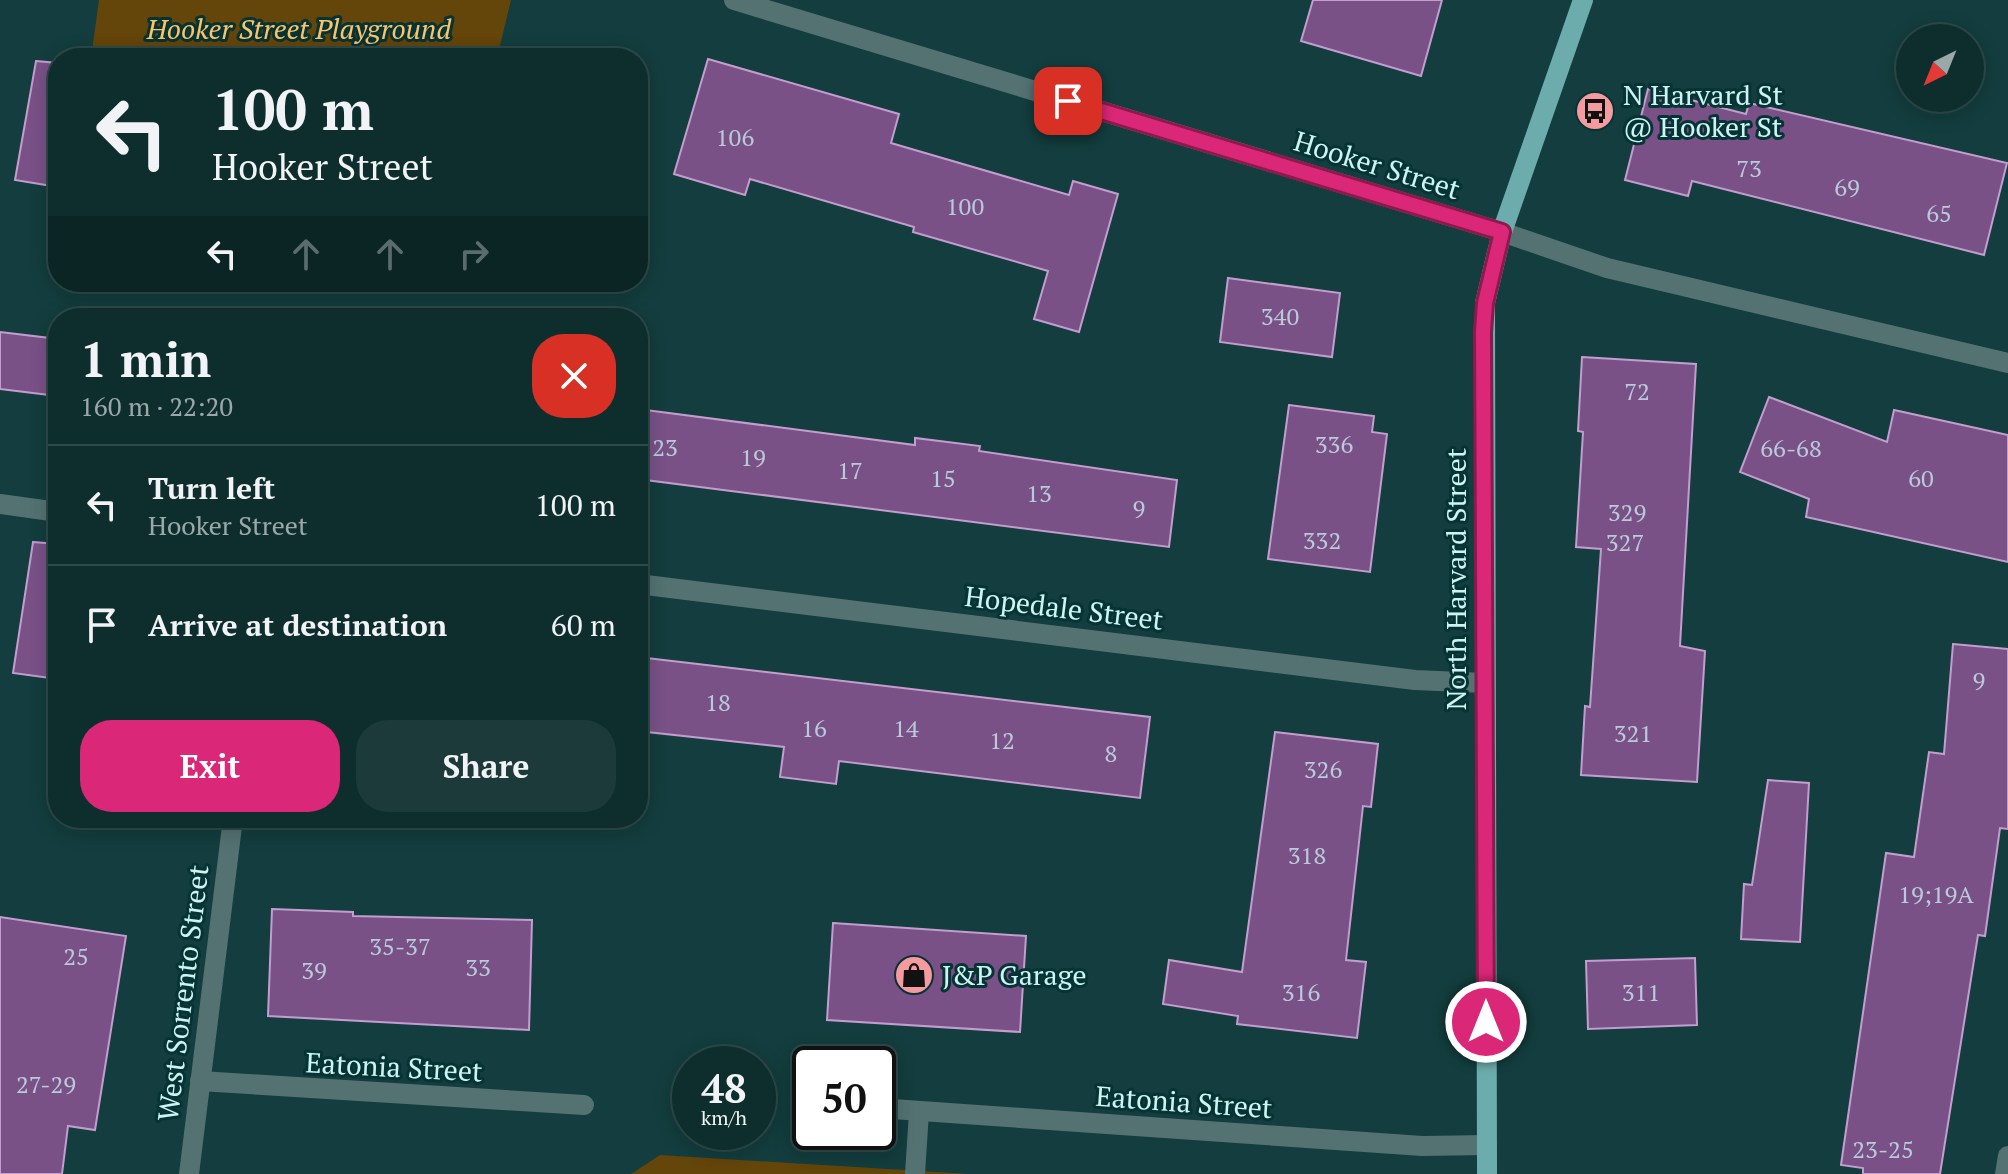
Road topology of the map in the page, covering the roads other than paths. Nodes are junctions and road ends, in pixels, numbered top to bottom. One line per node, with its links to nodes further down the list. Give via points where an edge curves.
1 (734, 0): 3 (street, Hooker Street)
2 (1583, 0): 3 (main road, North Harvard Street)
3 (1502, 232): 4 (street, Hooker Street, via 1607,268); 8 (main road, North Harvard Street, via 1483,332)
4 (2008, 363)
5 (0, 504): 6 (street)
6 (48, 511)
7 (648, 585): 8 (street, Hopedale Street, via 1415,680)
8 (1484, 683): 14 (main road, North Harvard Street)
9 (232, 828): 10 (street, West Sorrento Street)
10 (200, 1081): 11 (street, Eatonia Street); 16 (street, West Sorrento Street)
11 (584, 1105)
12 (896, 1110): 13 (street, Eatonia Street)
13 (919, 1112): 14 (street, Eatonia Street, via 1422,1146); 17 (street)
14 (1487, 1145): 18 (main road, North Harvard Street)
15 (2008, 1156): 19 (street)
16 (189, 1174)
17 (915, 1174)
18 (1487, 1174)
19 (2005, 1174)

